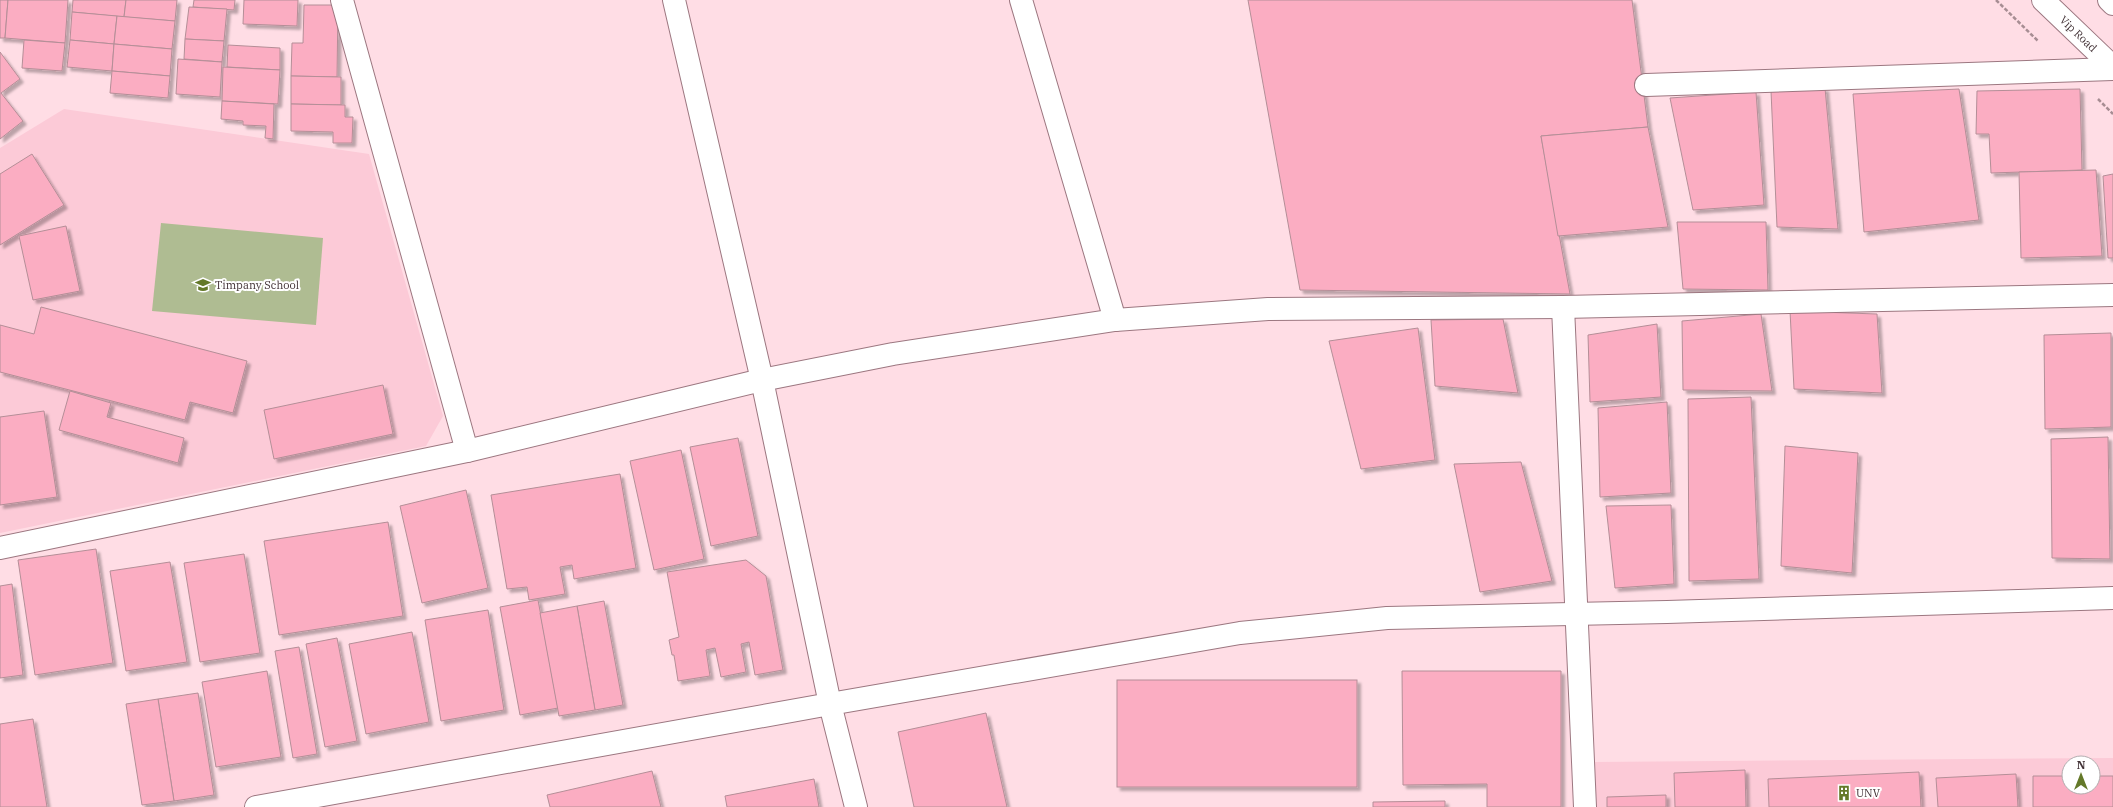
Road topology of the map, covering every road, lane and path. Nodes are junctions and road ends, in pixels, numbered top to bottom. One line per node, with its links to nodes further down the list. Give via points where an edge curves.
1 (342, 0): 13 (street)
2 (674, 0): 12 (street)
3 (1021, 0): 11 (street)
4 (2043, 0): 7 (street, Vip Road)
5 (2109, 0): 6 (street)
6 (2113, 4)
7 (2113, 68): 8 (street)
8 (1646, 85)
9 (2113, 295): 10 (street)
10 (1563, 307): 11 (street, via 1268,309); 16 (street)
11 (1115, 320): 12 (street, via 893,354)
12 (762, 380): 13 (street); 17 (street)
13 (467, 451): 14 (street)
14 (0, 548)
15 (2113, 598): 16 (street)
16 (1576, 614): 17 (street, via 1387,618 1240,633); 20 (street)
17 (830, 704): 18 (street); 19 (street)
18 (256, 807)
19 (856, 807)
20 (1585, 807)

